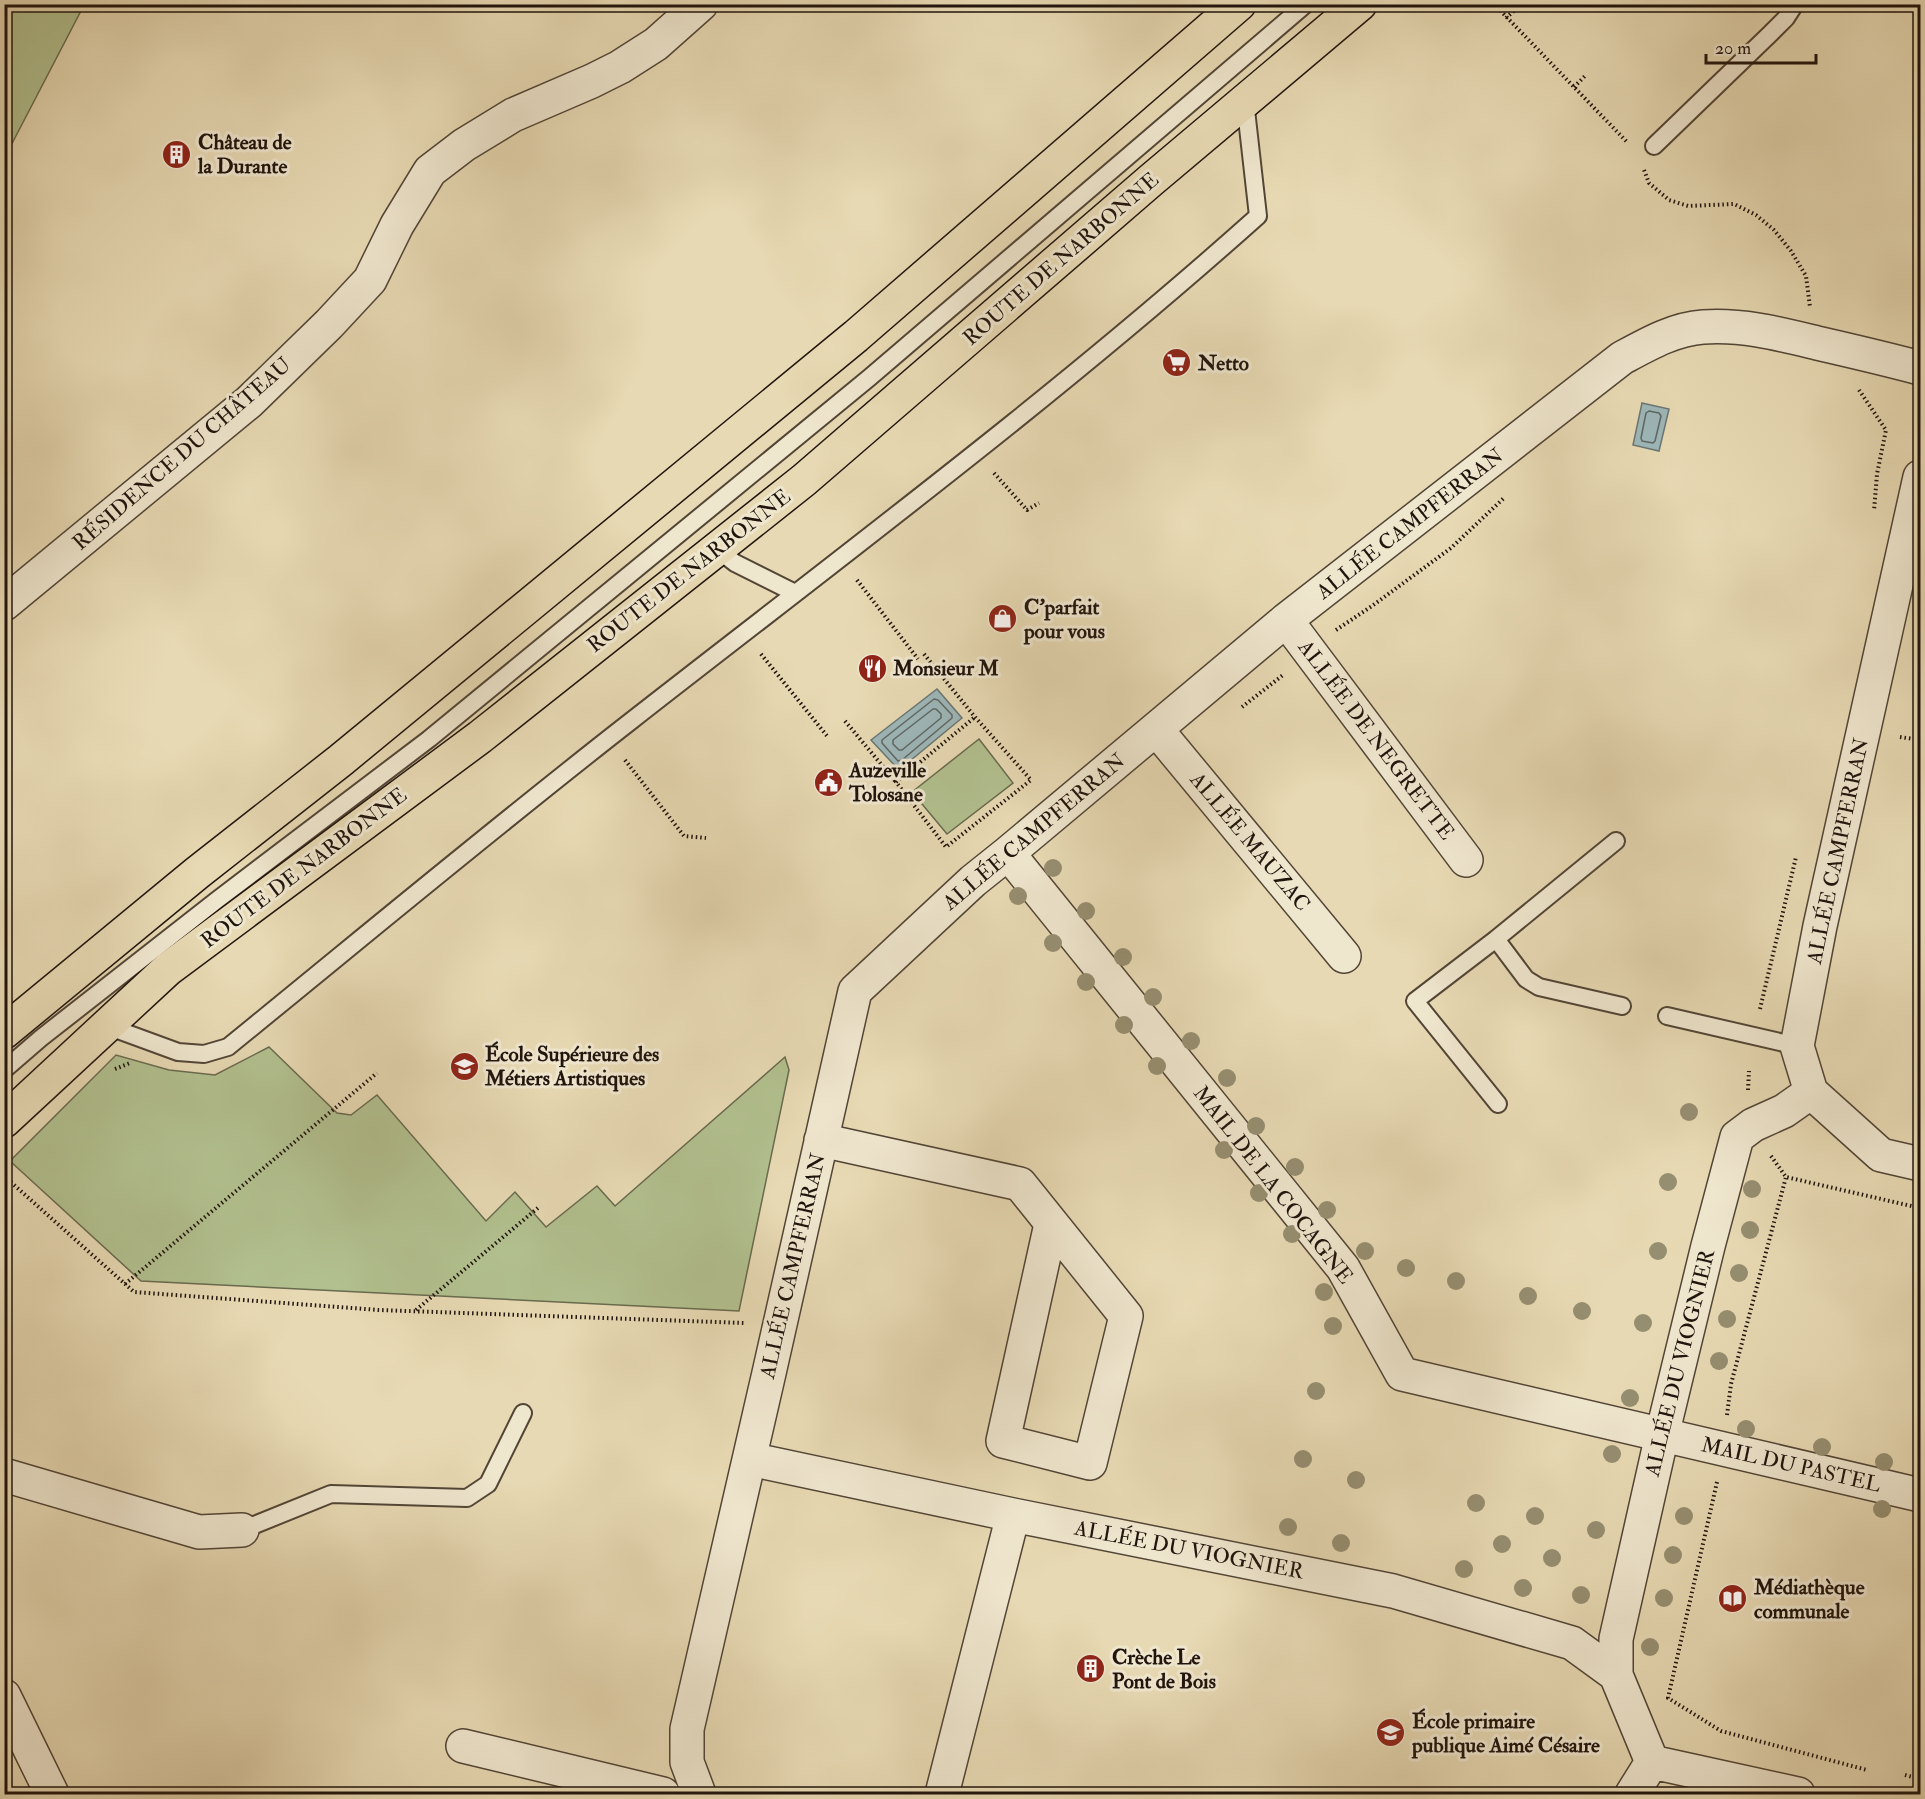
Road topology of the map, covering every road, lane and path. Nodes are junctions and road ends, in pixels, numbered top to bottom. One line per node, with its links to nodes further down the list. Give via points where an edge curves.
1 (701, 4): 22 (street, RÉSIDENCE DU CHÂTEAU, via 656,44 620,67 513,116 430,171 370,279 329,324 249,402)
2 (1239, 4): 47 (main road, via 847,344)
3 (1306, 4): 49 (lane, via 869,378 429,739 217,900)
4 (1360, 4): 10 (main road, ROUTE DE NARBONNE)
5 (1796, 4): 11 (lane)
6 (1518, 7): 7 (path)
7 (1506, 18)
8 (1586, 75): 9 (path)
9 (1574, 87)
10 (1245, 101): 14 (lane, via 1258,216 1189,278); 19 (main road, ROUTE DE NARBONNE, via 804,480)
11 (1654, 146)
12 (1920, 368): 23 (street, ALLÉE CAMPFERRAN, via 1747,328 1703,327 1652,342 1622,358)
13 (1849, 386): 18 (path, via 1860,390 1886,430)
14 (976, 452): 17 (path, via 1027,510); 20 (lane)
15 (1920, 477): 48 (street, ALLÉE CAMPFERRAN)
16 (1510, 493): 24 (path, via 1450,548)
17 (1039, 503)
18 (1874, 515)
19 (717, 549): 21 (lane, via 735,563); 46 (main road, ROUTE DE NARBONNE, via 480,736 168,969)
20 (840, 558): 21 (lane); 27 (path)
21 (795, 593): 25 (lane)
22 (4, 604)
23 (1286, 620): 30 (street, ALLÉE CAMPFERRAN); 40 (street, ALLÉE DE NEGRETTE)
24 (1333, 632)
25 (744, 633): 31 (path); 33 (lane)
26 (924, 654): 28 (path)
27 (918, 659)
28 (975, 717): 35 (path); 35 (path, via 1031,780 946,847)
29 (845, 721): 35 (path)
30 (1156, 729): 39 (street, ALLÉE CAMPFERRAN); 42 (street, ALLÉE MAUZAC)
31 (827, 736)
32 (1900, 737): 34 (path)
33 (608, 738): 36 (path, via 684,836); 46 (lane, via 228,1047 204,1054 178,1052)
34 (1920, 740)
35 (896, 782)
36 (706, 838)
37 (1616, 841): 41 (lane)
38 (1798, 849): 44 (path)
39 (1008, 853): 54 (street, ALLÉE CAMPFERRAN, via 973,880 855,991); 65 (street, MAIL DE LA COCAGNE, via 1343,1268 1402,1374)
40 (1466, 860)
41 (1496, 939): 43 (lane, via 1526,979 1539,987); 52 (lane, via 1415,1001)
42 (1344, 956)
43 (1622, 1006)
44 (1760, 1008)
45 (1667, 1016): 48 (lane)
46 (107, 1026): 53 (main road, ROUTE DE NARBONNE)
47 (4, 1032)
48 (1797, 1046): 51 (street, ALLÉE CAMPFERRAN)
49 (4, 1070)
50 (377, 1073): 61 (path)
51 (1811, 1092): 56 (street, via 1881,1155); 65 (street, ALLÉE DU VIOGNIER, via 1737,1137)
52 (1498, 1104)
53 (4, 1121)
54 (821, 1140): 60 (street, via 1020,1184); 63 (street, ALLÉE CAMPFERRAN)
55 (1769, 1152): 59 (path, via 1786,1177)
56 (1920, 1164)
57 (4, 1176): 61 (path)
58 (539, 1207): 62 (path)
59 (1920, 1208)
60 (1052, 1224): 60 (street, via 1126,1316 1090,1463 1003,1441)
61 (125, 1284): 62 (path, via 134,1292)
62 (415, 1311): 63 (path)
63 (780, 1324): 66 (street, ALLÉE CAMPFERRAN)
64 (523, 1413): 70 (lane, via 488,1484 468,1498 331,1494)
65 (1662, 1435): 68 (street, MAIL DU PASTEL); 71 (street, ALLÉE DU VIOGNIER, via 1616,1639)
66 (750, 1459): 69 (street, ALLÉE DU VIOGNIER); 79 (street, ALLÉE CAMPFERRAN, via 687,1729 687,1762)
67 (4, 1475): 70 (street, via 199,1532)
68 (1920, 1495)
69 (1013, 1515): 71 (street, ALLÉE DU VIOGNIER, via 1393,1591 1572,1643); 81 (street)
70 (242, 1530)
71 (1616, 1675): 75 (street, ALLÉE DU VIOGNIER)
72 (4, 1696): 80 (street)
73 (1668, 1698): 76 (path, via 1721,1731)
74 (463, 1746): 79 (street)
75 (1652, 1762): 82 (street); 83 (street)
76 (1867, 1770)
77 (1905, 1775): 78 (path)
78 (1920, 1779)
79 (681, 1793)
80 (52, 1794)
81 (942, 1794)
82 (1632, 1794)
83 (1798, 1794)

